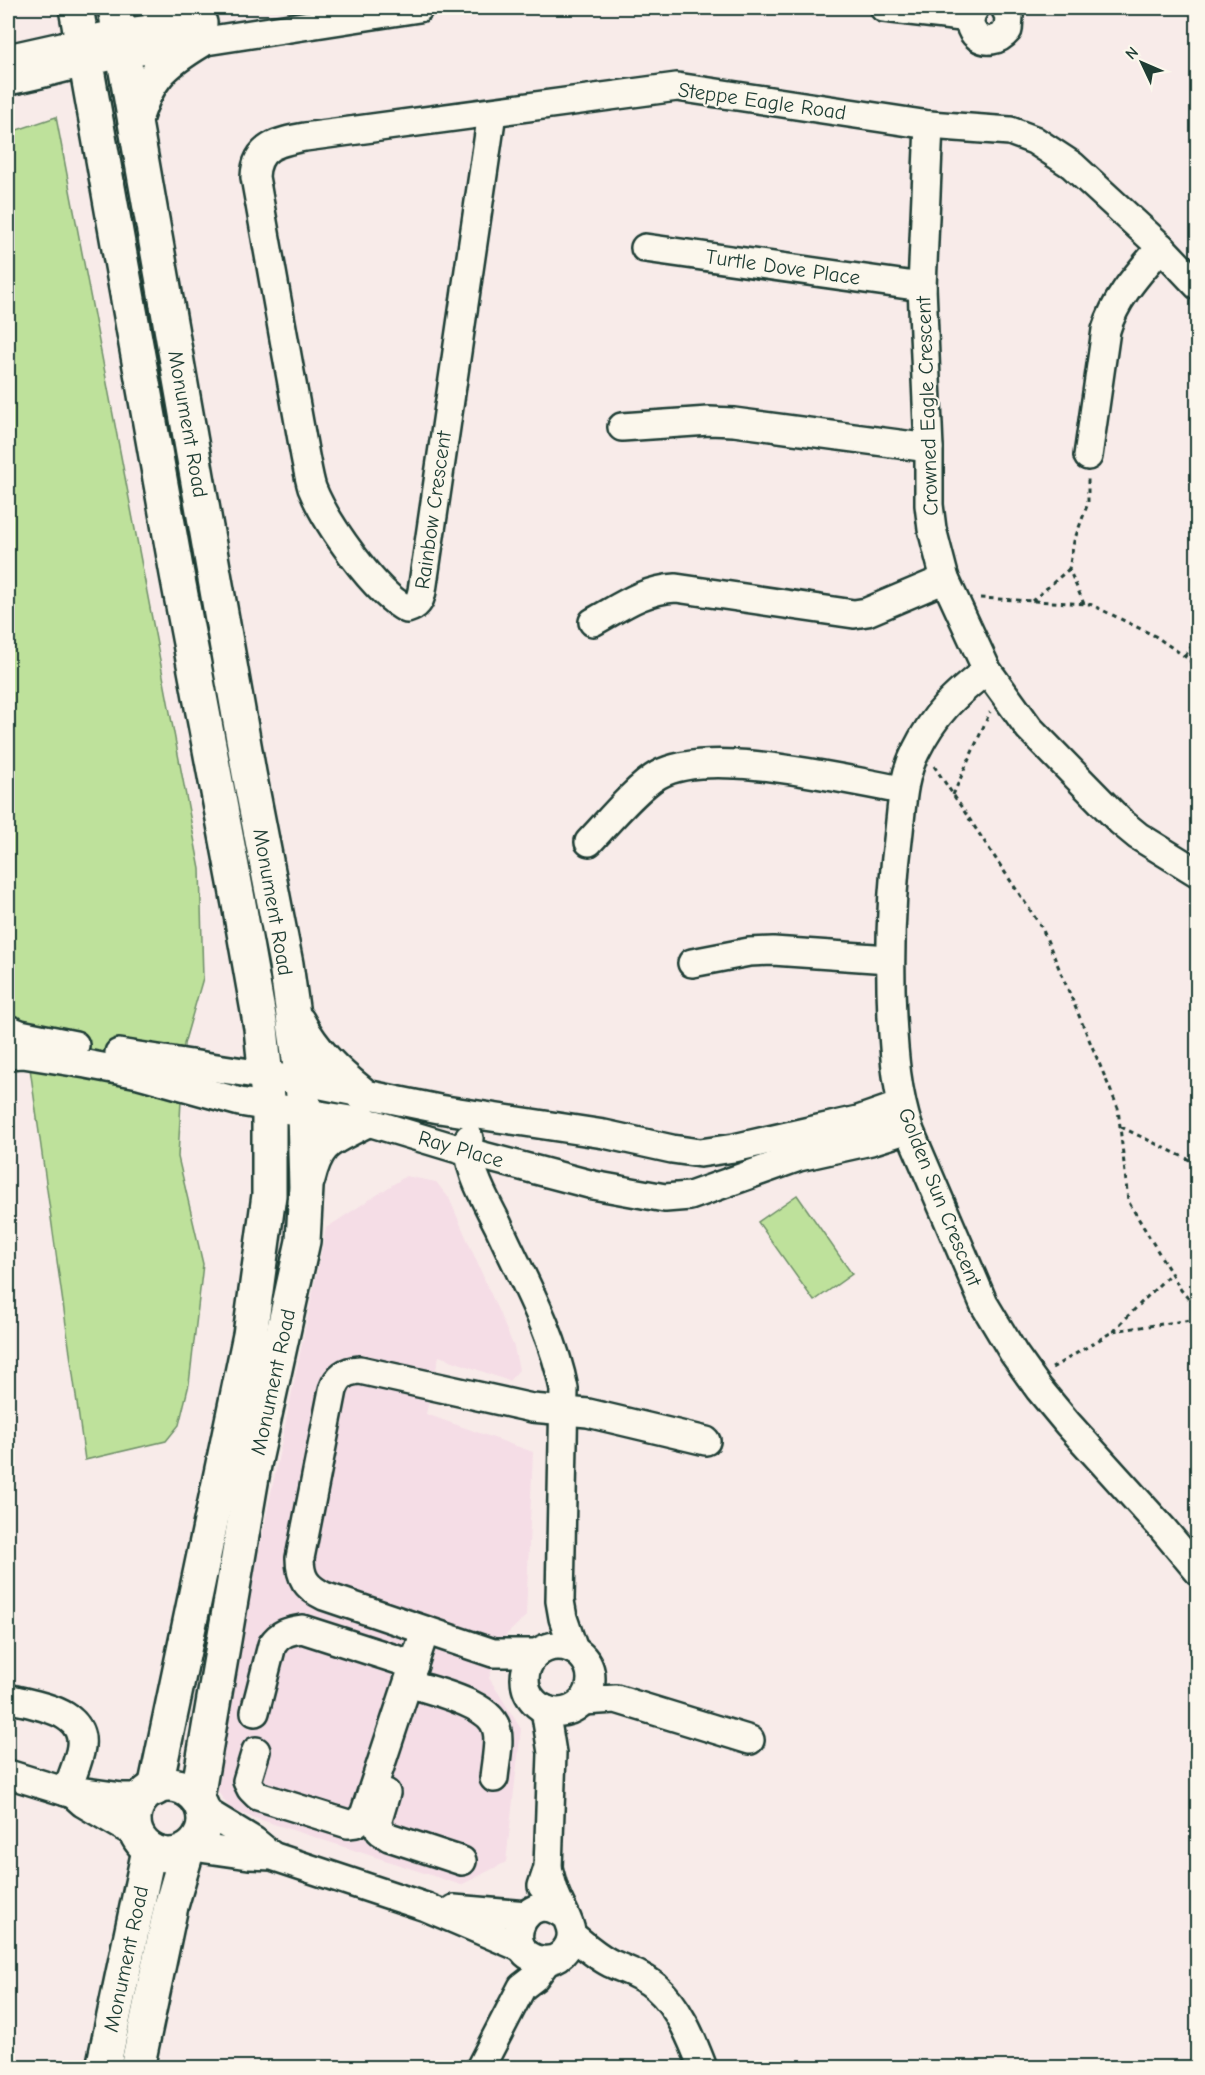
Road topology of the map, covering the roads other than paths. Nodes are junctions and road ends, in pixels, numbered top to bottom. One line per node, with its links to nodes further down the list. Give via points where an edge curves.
1 (76, 8): 10 (main road, Monument Road)
2 (158, 8): 9 (main road)
3 (308, 8): 9 (street)
4 (419, 8): 9 (street)
5 (884, 8): 7 (street)
6 (1011, 10): 7 (street, via 1008,30 991,41 978,37 970,25)
7 (972, 11)
8 (119, 32): 9 (street); 10 (street); 14 (main road, Monument Road)
9 (200, 32): 14 (main road, via 153,78 143,93)
10 (83, 51): 11 (street); 12 (street, via 40,76); 35 (main road, Monument Road, via 261,1028)
11 (8, 58)
12 (8, 81)
13 (492, 113): 15 (street, Steppe Eagle Road, via 676,87); 16 (street, Steppe Eagle Road, via 305,137); 16 (street, Rainbow Crescent, via 422,591 420,600 407,609 387,596 372,579 330,521 313,488 255,177 255,166)
14 (135, 120): 32 (main road, Monument Road, via 286,964)
15 (928, 125): 17 (street, Steppe Eagle Road, via 1010,131 1034,140 1072,165); 19 (street, Crowned Eagle Crescent)
16 (272, 146)
17 (1161, 247): 20 (street, Steppe Eagle Road); 23 (street, via 1121,295 1110,316)
18 (645, 248): 19 (street, Turtle Dove Place)
19 (922, 286): 22 (street, Crowned Eagle Crescent)
20 (1197, 286)
21 (622, 427): 22 (street, via 710,420)
22 (929, 448): 24 (street, Crowned Eagle Crescent, via 932,529)
23 (1088, 456)
24 (949, 588): 25 (street, via 854,614 676,588 658,589); 26 (street, Crowned Eagle Crescent)
25 (593, 622)
26 (994, 679): 27 (street, Golden Sun Crescent, via 948,702 919,745); 29 (street, Crowned Eagle Crescent, via 1029,728 1121,822)
27 (902, 790): 28 (street, via 759,766 705,763 659,774); 30 (street, Golden Sun Crescent)
28 (589, 842)
29 (1197, 873)
30 (889, 959): 31 (street, via 773,951); 39 (street, Golden Sun Crescent, via 895,1059)
31 (692, 963)
32 (290, 1007): 36 (main road, Monument Road); 37 (main road, via 319,1055)
33 (8, 1029): 35 (street, Ray Place)
34 (8, 1055): 35 (street, Ray Place, via 23,1054 140,1074 240,1102)
35 (267, 1092): 36 (street, Ray Place); 65 (main road, Monument Road, via 269,1195 250,1335)
36 (303, 1097): 37 (street, Ray Place); 43 (main road, Monument Road)
37 (362, 1107): 38 (street, Ray Place); 41 (street, Ray Place); 43 (main road, via 320,1148)
38 (472, 1113): 41 (street); 42 (street, Ray Place)
39 (905, 1117): 40 (street, Ray Place, via 858,1120); 47 (street, Golden Sun Crescent, via 984,1304 1014,1354 1068,1424)
40 (823, 1139): 42 (street, Ray Place); 44 (street, Ray Place, via 799,1157)
41 (468, 1152): 44 (street, Ray Place, via 636,1194 665,1198); 45 (street, via 559,1365 564,1389)
42 (700, 1153): 44 (street)
43 (306, 1187): 66 (main road, Monument Road, via 303,1240 254,1465)
44 (700, 1192)
45 (562, 1412): 46 (street, via 588,1413); 48 (street); 49 (street, via 360,1370 343,1374 337,1380 300,1558 302,1577 324,1596)
46 (706, 1441)
47 (1197, 1571)
48 (560, 1601): 50 (street); 51 (street)
49 (429, 1633): 52 (street); 54 (street)
50 (574, 1650): 51 (street, via 555,1646); 53 (street)
51 (542, 1651): 52 (street); 55 (street, via 526,1669)
52 (493, 1653): 55 (street)
53 (591, 1673): 57 (street); 58 (street, via 591,1683)
54 (416, 1676): 59 (street, via 302,1629 288,1631 272,1645); 61 (street, via 364,1815 356,1823 348,1824 258,1796 247,1781); 63 (street, via 484,1711 493,1721 498,1731); 70 (street, via 377,1822 380,1831 389,1837)
55 (525, 1679): 58 (street, via 530,1697)
56 (8, 1698): 64 (street, via 66,1715 77,1725 80,1751)
57 (616, 1699): 58 (street); 60 (street)
58 (565, 1707): 71 (street, via 552,1753)
59 (255, 1712)
60 (750, 1740)
61 (256, 1751)
62 (8, 1774): 64 (street)
63 (494, 1778)
64 (70, 1793): 65 (street, via 122,1797); 67 (street)
65 (149, 1793): 66 (main road, via 162,1785 175,1785 187,1790); 67 (main road, via 134,1814 133,1824)
66 (200, 1804): 68 (main road, via 204,1822 201,1835); 69 (street)
67 (142, 1842): 68 (main road, via 161,1855); 75 (main road, Monument Road)
68 (190, 1849): 69 (street); 76 (main road, Monument Road, via 171,1906)
69 (272, 1856): 72 (street)
70 (462, 1861)
71 (548, 1868): 73 (street); 74 (street, via 557,1898)
72 (426, 1907): 73 (street); 74 (street)
73 (530, 1912): 74 (street, via 518,1930); 74 (street, via 559,1910)
74 (548, 1945): 77 (street); 78 (street, via 608,1962 655,1986 682,2021)
75 (103, 2067)
76 (138, 2067)
77 (480, 2067)
78 (703, 2067)

